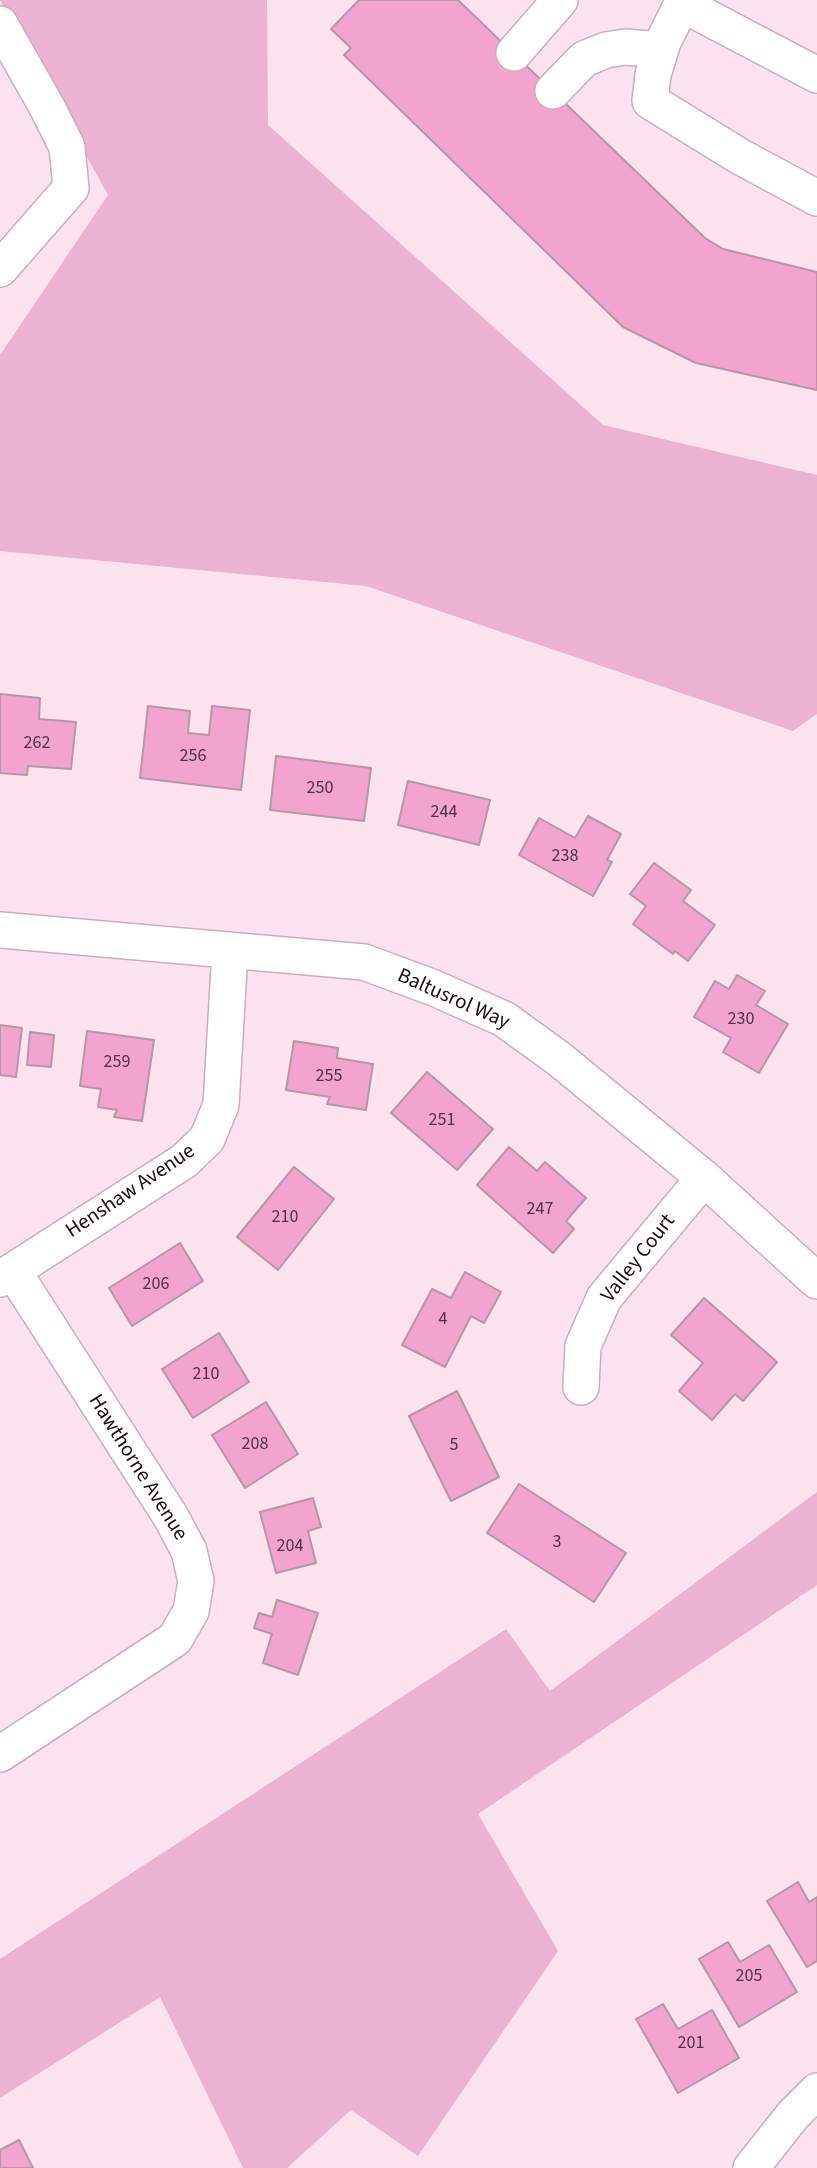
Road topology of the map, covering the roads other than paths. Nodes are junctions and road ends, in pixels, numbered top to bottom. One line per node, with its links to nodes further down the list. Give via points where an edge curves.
1 (560, 0): 5 (street)
2 (678, 2): 4 (street); 6 (street)
3 (2, 31): 9 (street, via 67,147 71,188)
4 (660, 50): 7 (street, via 606,50 584,59); 8 (street, via 650,101)
5 (514, 54)
6 (817, 75)
7 (553, 91)
8 (817, 198)
9 (0, 269)
10 (0, 930): 11 (street, Baltusrol Way)
11 (230, 951): 12 (street, Baltusrol Way, via 364,962 504,1019); 13 (street, Henshaw Avenue, via 221,1105 207,1139 184,1161)
12 (704, 1178): 14 (street, Baltusrol Way); 15 (street, Valley Court, via 604,1298 583,1346)
13 (6, 1275): 16 (street, Hawthorne Avenue, via 171,1517 189,1551 196,1581 191,1611 176,1639)
14 (817, 1281)
15 (581, 1387)
16 (0, 1755)
17 (817, 2091): 18 (street)
18 (751, 2168)

